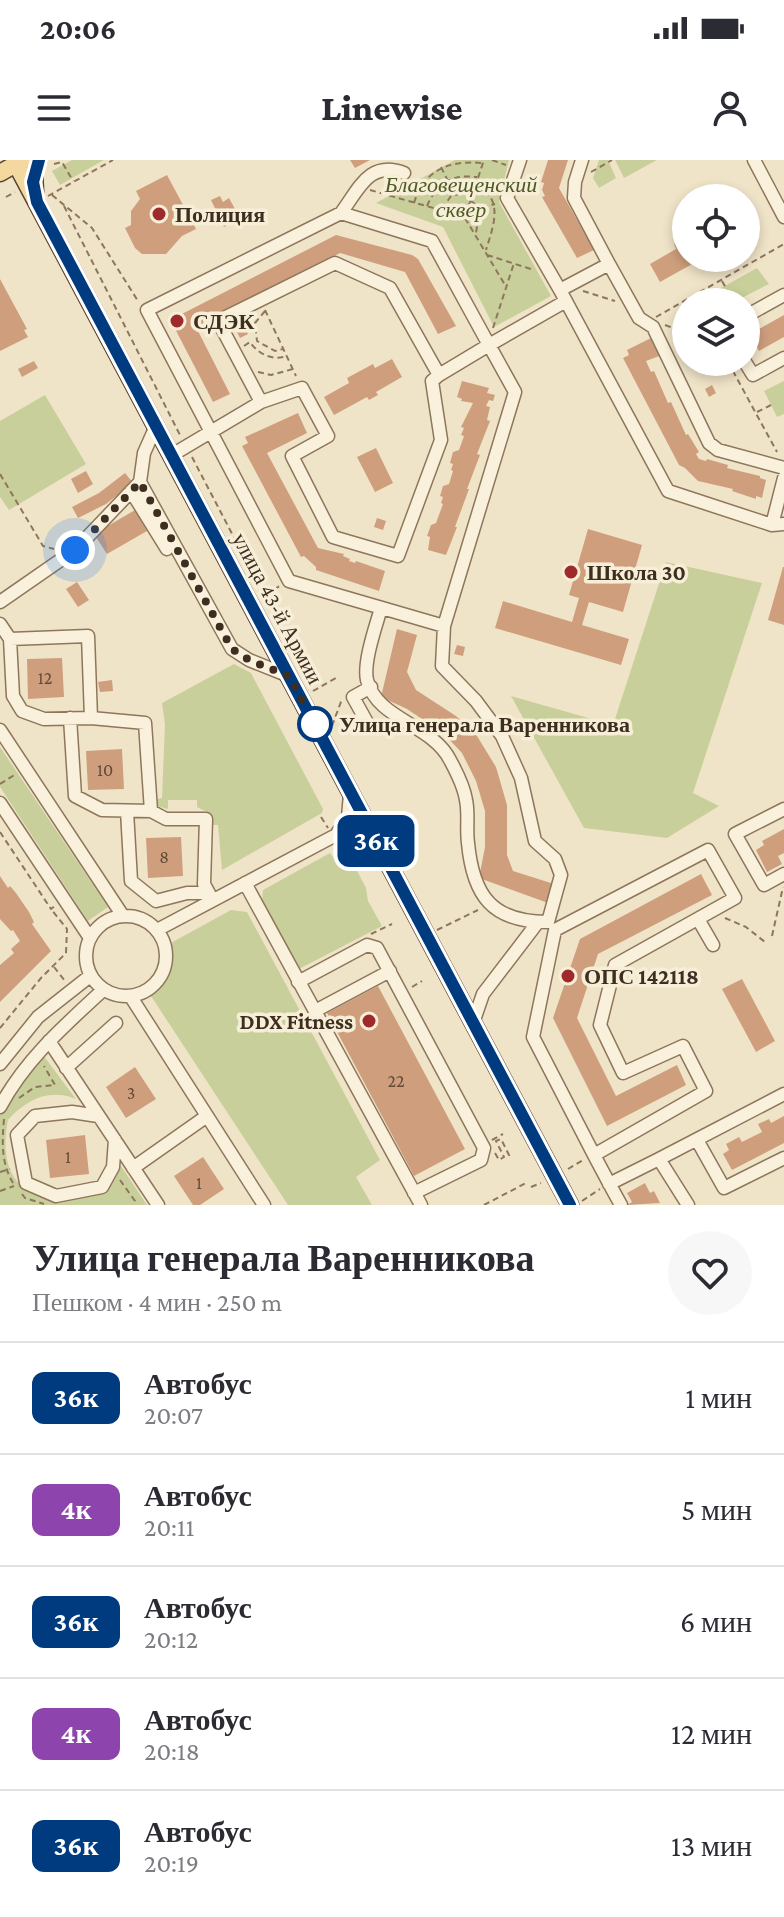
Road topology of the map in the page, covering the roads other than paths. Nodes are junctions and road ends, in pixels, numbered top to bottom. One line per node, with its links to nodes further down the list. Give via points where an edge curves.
1 (38, 160): 8 (main road, улица 43-й Армии, via 33,182)
2 (582, 160): 11 (street, via 574,198)
3 (754, 160): 10 (street)
4 (18, 161): 6 (main road); 8 (main road, улица 43-й Армии)
5 (518, 164): 12 (street, via 507,198)
6 (0, 173)
7 (404, 173): 9 (street, via 384,166 369,171)
8 (43, 198): 20 (main road, улица 43-й Армии)
9 (341, 213): 15 (street, via 432,241); 21 (street, via 147,310)
10 (784, 217)
11 (609, 264): 12 (street); 23 (street, via 639,318 652,319 709,443)
12 (564, 293): 15 (street); 26 (street, via 668,491)
13 (784, 295): 14 (street)
14 (760, 308)
15 (489, 345): 18 (street); 31 (street, via 515,392)
16 (784, 358): 17 (street)
17 (760, 371)
18 (439, 375): 19 (street, via 390,288 335,263 218,321); 19 (street, via 432,381 441,440 398,556 333,537 292,456 328,436 302,388)
19 (261, 402): 21 (street)
20 (156, 426): 22 (main road, улица 43-й Армии); 25 (street)
21 (212, 433): 22 (street); 29 (street, via 289,581)
22 (177, 453): 33 (main road, улица 43-й Армии)
23 (784, 468)
24 (784, 478): 26 (street)
25 (135, 486): 27 (street); 28 (street, via 75,550); 33 (street, via 232,649)
26 (778, 525)
27 (167, 549)
28 (0, 602)
29 (381, 608): 31 (street); 34 (street, via 367,666)
30 (0, 624): 32 (street)
31 (444, 626): 52 (street, via 442,666 502,736 521,778 535,841 555,859 561,875)
32 (10, 639): 35 (street, via 13,696 22,711 44,719); 36 (street, via 88,636)
33 (289, 676): 39 (main road, улица 43-й Армии)
34 (371, 687): 37 (street, via 353,697); 52 (street, via 382,704 432,738 448,757 466,799 468,843 479,893 506,916)
35 (70, 718): 36 (street); 42 (street, via 75,796 102,810)
36 (91, 718): 43 (street, via 145,723)
37 (369, 726)
38 (0, 730): 50 (street)
39 (350, 791): 45 (street, via 348,817); 46 (main road, улица 43-й Армии)
40 (0, 803): 44 (street)
41 (784, 809): 47 (street, via 735,834 764,885)
42 (127, 811): 43 (street); 49 (street, via 131,881 156,901 187,893)
43 (151, 811): 49 (street, via 166,819 206,819 204,884)
44 (4, 819): 54 (street)
45 (336, 835): 46 (street, via 358,835); 48 (street)
46 (380, 848): 59 (main road, улица 43-й Армии)
47 (784, 874)
48 (245, 883): 49 (street); 58 (street)
49 (211, 897): 53 (street)
50 (123, 916): 53 (street); 54 (street, via 103,923)
51 (698, 919): 52 (street, via 735,898 708,850); 55 (street); 75 (street, via 615,965 600,1025 623,1073 683,1046 706,1091)
52 (547, 924): 60 (street); 75 (street, via 533,1037)
53 (157, 930): 62 (street, via 167,952 161,977 143,994)
54 (90, 938): 57 (street)
55 (713, 945)
56 (390, 971): 58 (street, via 377,948 367,945); 63 (street); 81 (street, via 484,1148 481,1160)
57 (90, 976): 61 (street); 67 (street, via 38,1017)
58 (298, 982): 63 (street)
59 (455, 988): 60 (street); 65 (main road, улица 43-й Армии)
60 (487, 988): 65 (street)
61 (103, 990): 62 (street); 66 (street)
62 (131, 997): 72 (street)
63 (315, 1011): 81 (street)
64 (116, 1023): 68 (street)
65 (473, 1023): 82 (main road, улица 43-й Армии)
66 (49, 1041): 68 (street); 70 (street, via 11,1087)
67 (0, 1064)
68 (66, 1068): 71 (street)
69 (784, 1094): 74 (street)
70 (2, 1112)
71 (98, 1116): 73 (street); 73 (street, via 35,1116 17,1135 26,1182 56,1196 102,1187 113,1167)
72 (207, 1116): 78 (street); 80 (street)
73 (115, 1140): 78 (street)
74 (697, 1140): 76 (street, via 724,1188); 77 (street)
75 (594, 1155): 79 (street)
76 (784, 1158)
77 (659, 1159): 79 (street); 87 (street)
78 (133, 1168): 83 (street)
79 (609, 1184): 86 (street)
80 (257, 1193): 84 (street); 85 (street)
81 (417, 1199)
82 (574, 1204)
83 (158, 1205)
84 (246, 1205)
85 (264, 1205)
86 (621, 1205)
87 (688, 1205)

